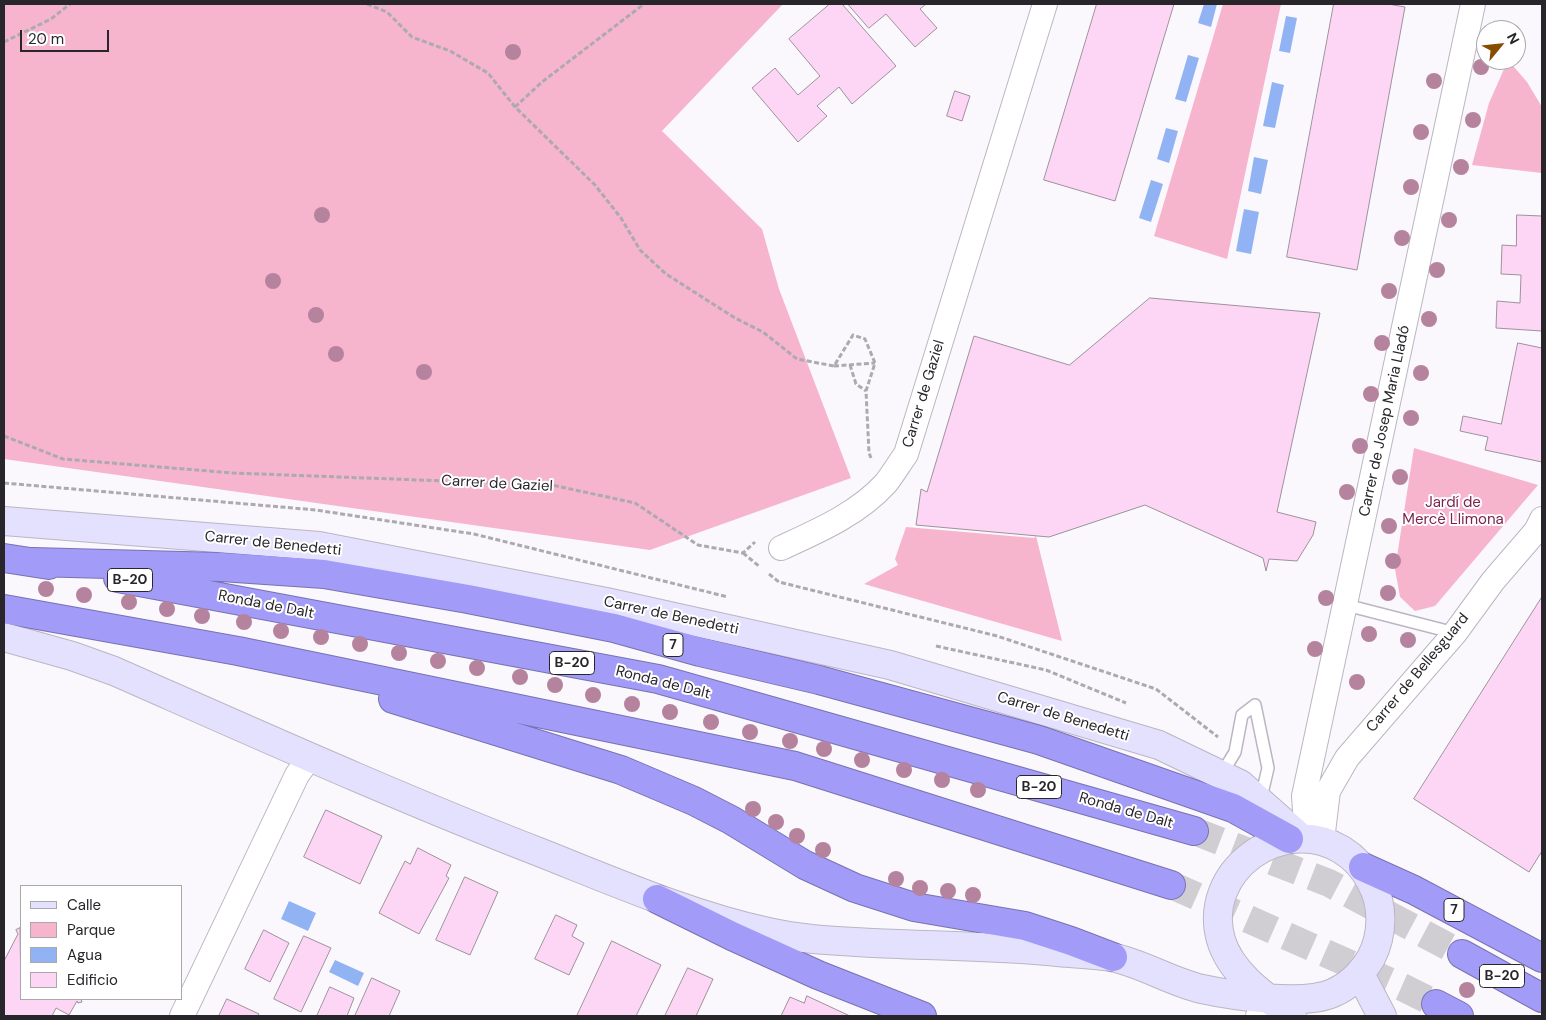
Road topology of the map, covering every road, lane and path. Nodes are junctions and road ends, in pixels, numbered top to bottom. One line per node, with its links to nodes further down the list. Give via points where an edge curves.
1 (70, 4): 6 (path, via 51,19)
2 (367, 4): 7 (path, via 387,12 412,37 450,51 488,73)
3 (644, 4): 7 (path, via 542,82)
4 (1045, 4): 16 (street, Carrer de Gaziel, via 906,454 885,483 856,508 828,527)
5 (1473, 4): 20 (street, Carrer de Josep Maria Lladó)
6 (4, 42)
7 (515, 107): 10 (path, via 595,185 621,218 640,250 666,274 763,332 797,359)
8 (875, 363): 9 (path); 10 (path, via 865,339 853,335); 11 (path)
9 (850, 365): 10 (path); 11 (path, via 856,384)
10 (834, 366)
11 (866, 391): 13 (path, via 869,453)
12 (4, 436): 17 (path, Carrer de Gaziel, via 72,460 233,473 552,485 635,503 698,545)
13 (873, 461)
14 (1542, 519): 22 (street, Carrer de Bellesguard, via 1536,531 1493,581)
15 (4, 521): 27 (street, Carrer de Benedetti, via 318,546 606,602 890,665 1159,746)
16 (781, 548): 17 (path, via 767,530)
17 (743, 553): 25 (path, via 779,582 997,636 1156,689)
18 (4, 558): 19 (highway, Ronda de Dalt / B-20)
19 (32, 562): 29 (highway, Ronda de Dalt / B-20, via 658,679); 30 (highway, 7, via 221,567 324,574 614,628 1039,740 1233,808)
20 (1346, 605): 22 (lane); 30 (street, Carrer de Josep Maria Lladó, via 1304,796)
21 (4, 609): 24 (highway)
22 (1455, 633): 30 (street, Carrer de Bellesguard, via 1347,758)
23 (4, 638): 26 (street, via 114,671)
24 (238, 651): 32 (highway, via 795,766); 35 (highway, via 621,770 694,801 805,865 864,892 914,907 1026,926)
25 (1221, 739)
26 (310, 757): 33 (street, via 430,810); 40 (street, via 297,775)
27 (1221, 775): 28 (street, Carrer de Benedetti, via 1240,784); 28 (lane, via 1235,752 1242,715 1255,705 1268,768)
28 (1260, 802): 30 (street, Carrer de Benedetti)
29 (1194, 830)
30 (1304, 839): 31 (street, via 1344,851); 39 (street, via 1265,846 1247,857 1228,880 1219,909 1221,940 1234,967)
31 (1363, 867): 36 (highway, 7, via 1414,890); 37 (street, via 1375,887 1380,933)
32 (1171, 885)
33 (657, 899): 35 (street, via 789,937 1041,950); 41 (highway, via 818,975)
34 (1462, 954): 38 (highway, B-20)
35 (1112, 957): 39 (street)
36 (1542, 958)
37 (1360, 974): 39 (street, via 1333,993); 43 (street)
38 (1542, 998)
39 (1264, 1008): 42 (street)
40 (182, 1016)
41 (922, 1016)
42 (1292, 1016)
43 (1382, 1016)

